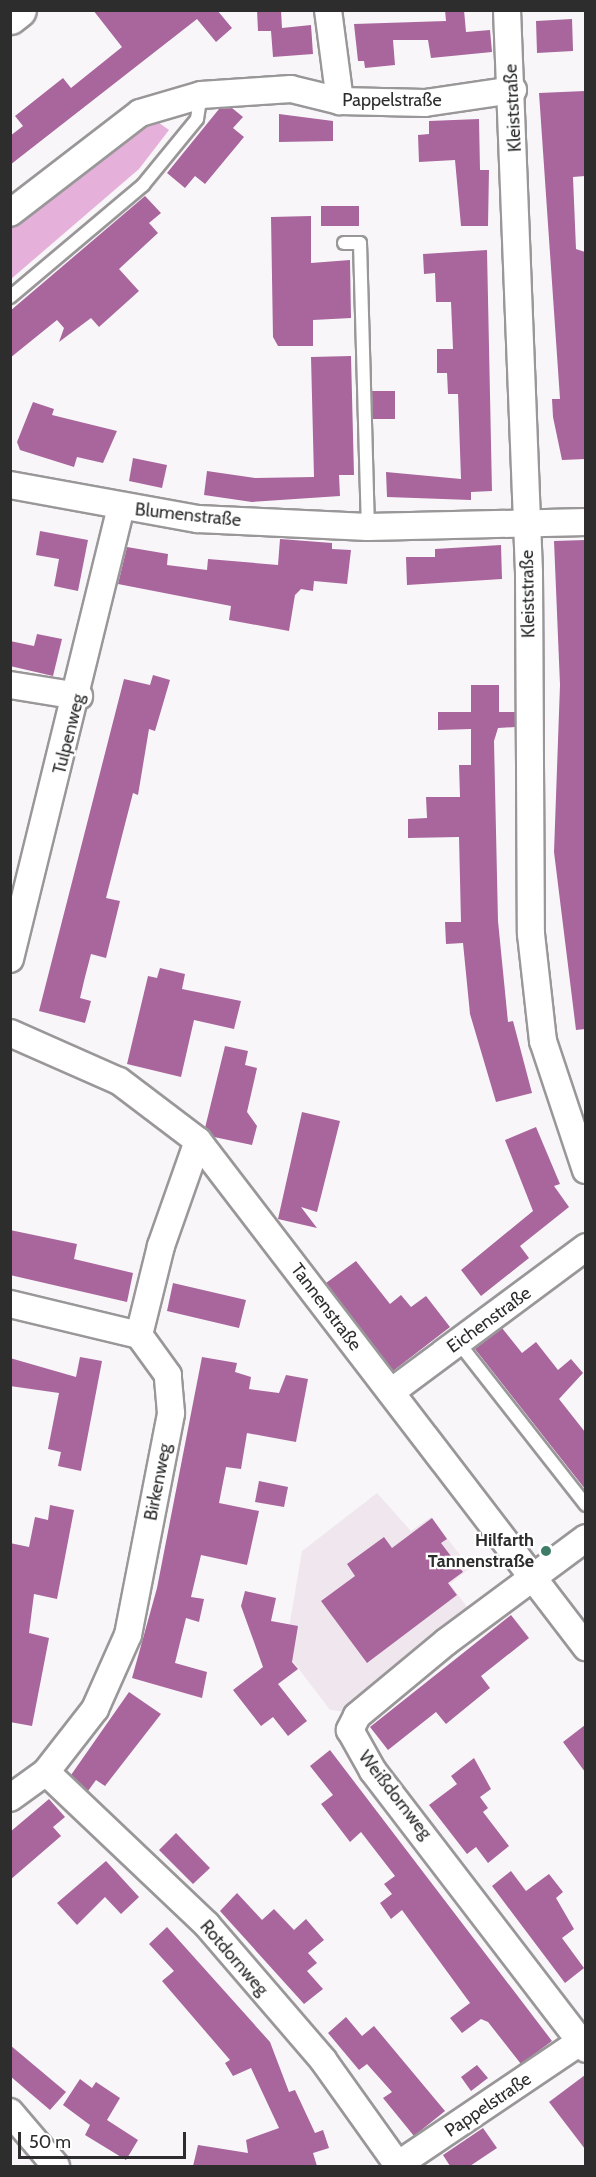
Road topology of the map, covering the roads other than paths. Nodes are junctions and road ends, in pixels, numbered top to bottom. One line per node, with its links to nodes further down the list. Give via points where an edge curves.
1 (19, 10): 4 (street)
2 (328, 10): 7 (street)
3 (507, 10): 5 (street, Kleiststraße)
4 (10, 17)
5 (513, 90): 7 (street, Pappelstraße, via 425,103); 14 (street, Kleiststraße)
6 (201, 95): 7 (street, Pappelstraße, via 291,89); 8 (street, Pappelstraße, via 140,113); 10 (lane, via 197,119 143,185)
7 (340, 101)
8 (10, 213)
9 (344, 243): 15 (lane, via 360,243)
10 (10, 297)
11 (10, 485): 12 (street, Blumenstraße)
12 (121, 507): 15 (street, Blumenstraße, via 198,519); 17 (street, Tulpenweg)
13 (585, 522): 14 (street, Blumenstraße)
14 (526, 525): 15 (street, Blumenstraße); 21 (street, Kleiststraße, via 531,934 543,1041)
15 (368, 527)
16 (10, 684): 17 (street)
17 (79, 696): 18 (street, Tulpenweg)
18 (10, 958)
19 (10, 1033): 20 (street, Tannenstraße, via 119,1081)
20 (198, 1141): 24 (street, via 161,1246); 26 (street, Tannenstraße)
21 (585, 1170)
22 (585, 1247): 25 (street, Eichenstraße)
23 (10, 1304): 24 (street)
24 (139, 1335): 31 (street, Birkenweg, via 168,1375 171,1413 128,1635 95,1709)
25 (458, 1342): 26 (street, Eichenstraße); 27 (lane)
26 (391, 1392): 29 (street, Tannenstraße)
27 (585, 1504)
28 (585, 1538): 29 (street)
29 (531, 1579): 30 (street, Tannenstraße); 33 (street, Weißdornweg, via 375,1701 350,1730 373,1771)
30 (585, 1647)
31 (46, 1772): 32 (street, Birkenweg); 36 (street, Rotdornweg, via 207,1925 323,2060)
32 (10, 1798)
33 (583, 2046): 36 (street, Pappelstraße)
34 (10, 2112): 35 (street)
35 (56, 2166)
36 (397, 2166)

